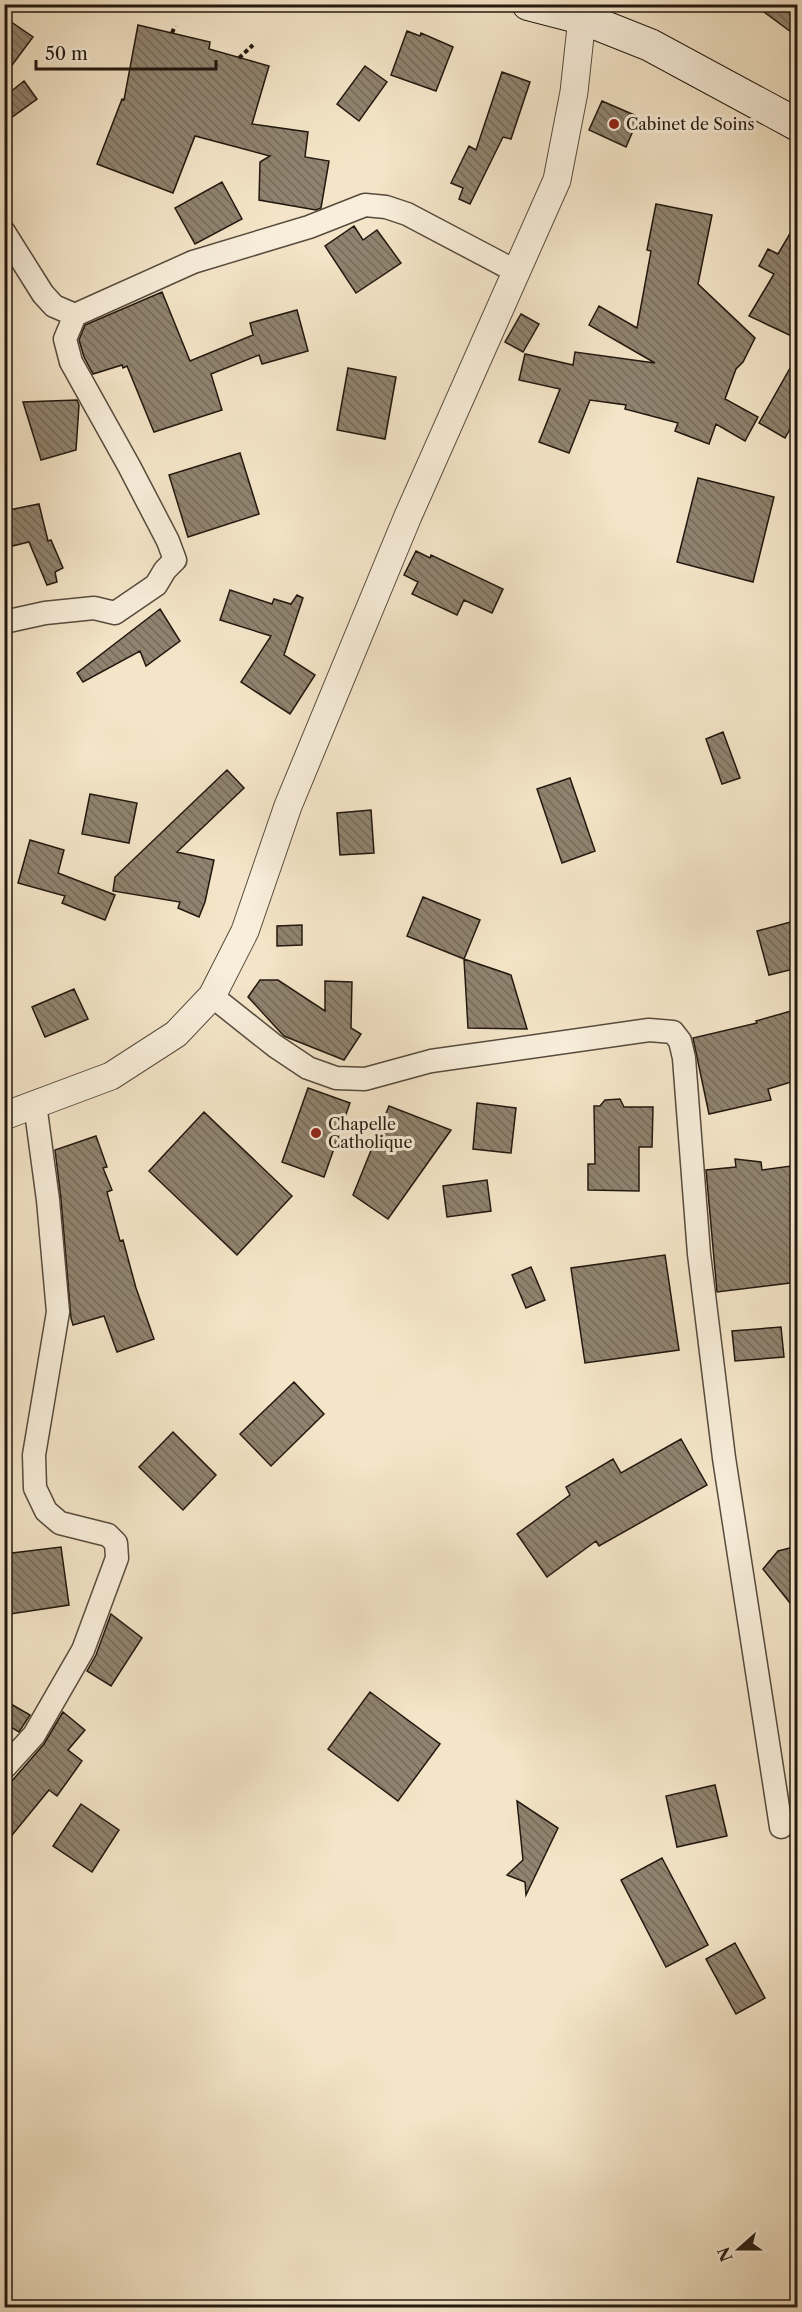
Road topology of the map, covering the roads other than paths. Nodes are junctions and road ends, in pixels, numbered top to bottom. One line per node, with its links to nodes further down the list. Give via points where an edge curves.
1 (528, 4): 2 (main road)
2 (582, 18): 3 (main road, via 650,45); 5 (street, via 574,92 557,180)
3 (798, 125)
4 (4, 232): 6 (street, via 43,294 54,306)
5 (516, 272): 6 (street, via 407,214 365,205 309,227 193,262); 8 (street, via 408,516 288,806 245,931)
6 (75, 315): 7 (street, via 65,339 71,362 175,560 156,585 115,613 94,608)
7 (4, 622)
8 (212, 996): 9 (street, via 177,1034 111,1076); 12 (street, via 308,1068 336,1078 365,1078 431,1061 649,1030 673,1032 680,1041 699,1254 724,1458)
9 (35, 1104): 10 (street); 11 (street, via 58,1312 34,1455 35,1488 46,1511 60,1523 108,1535 116,1543 117,1558 83,1650 34,1735)
10 (4, 1116)
11 (4, 1768)
12 (781, 1827)

